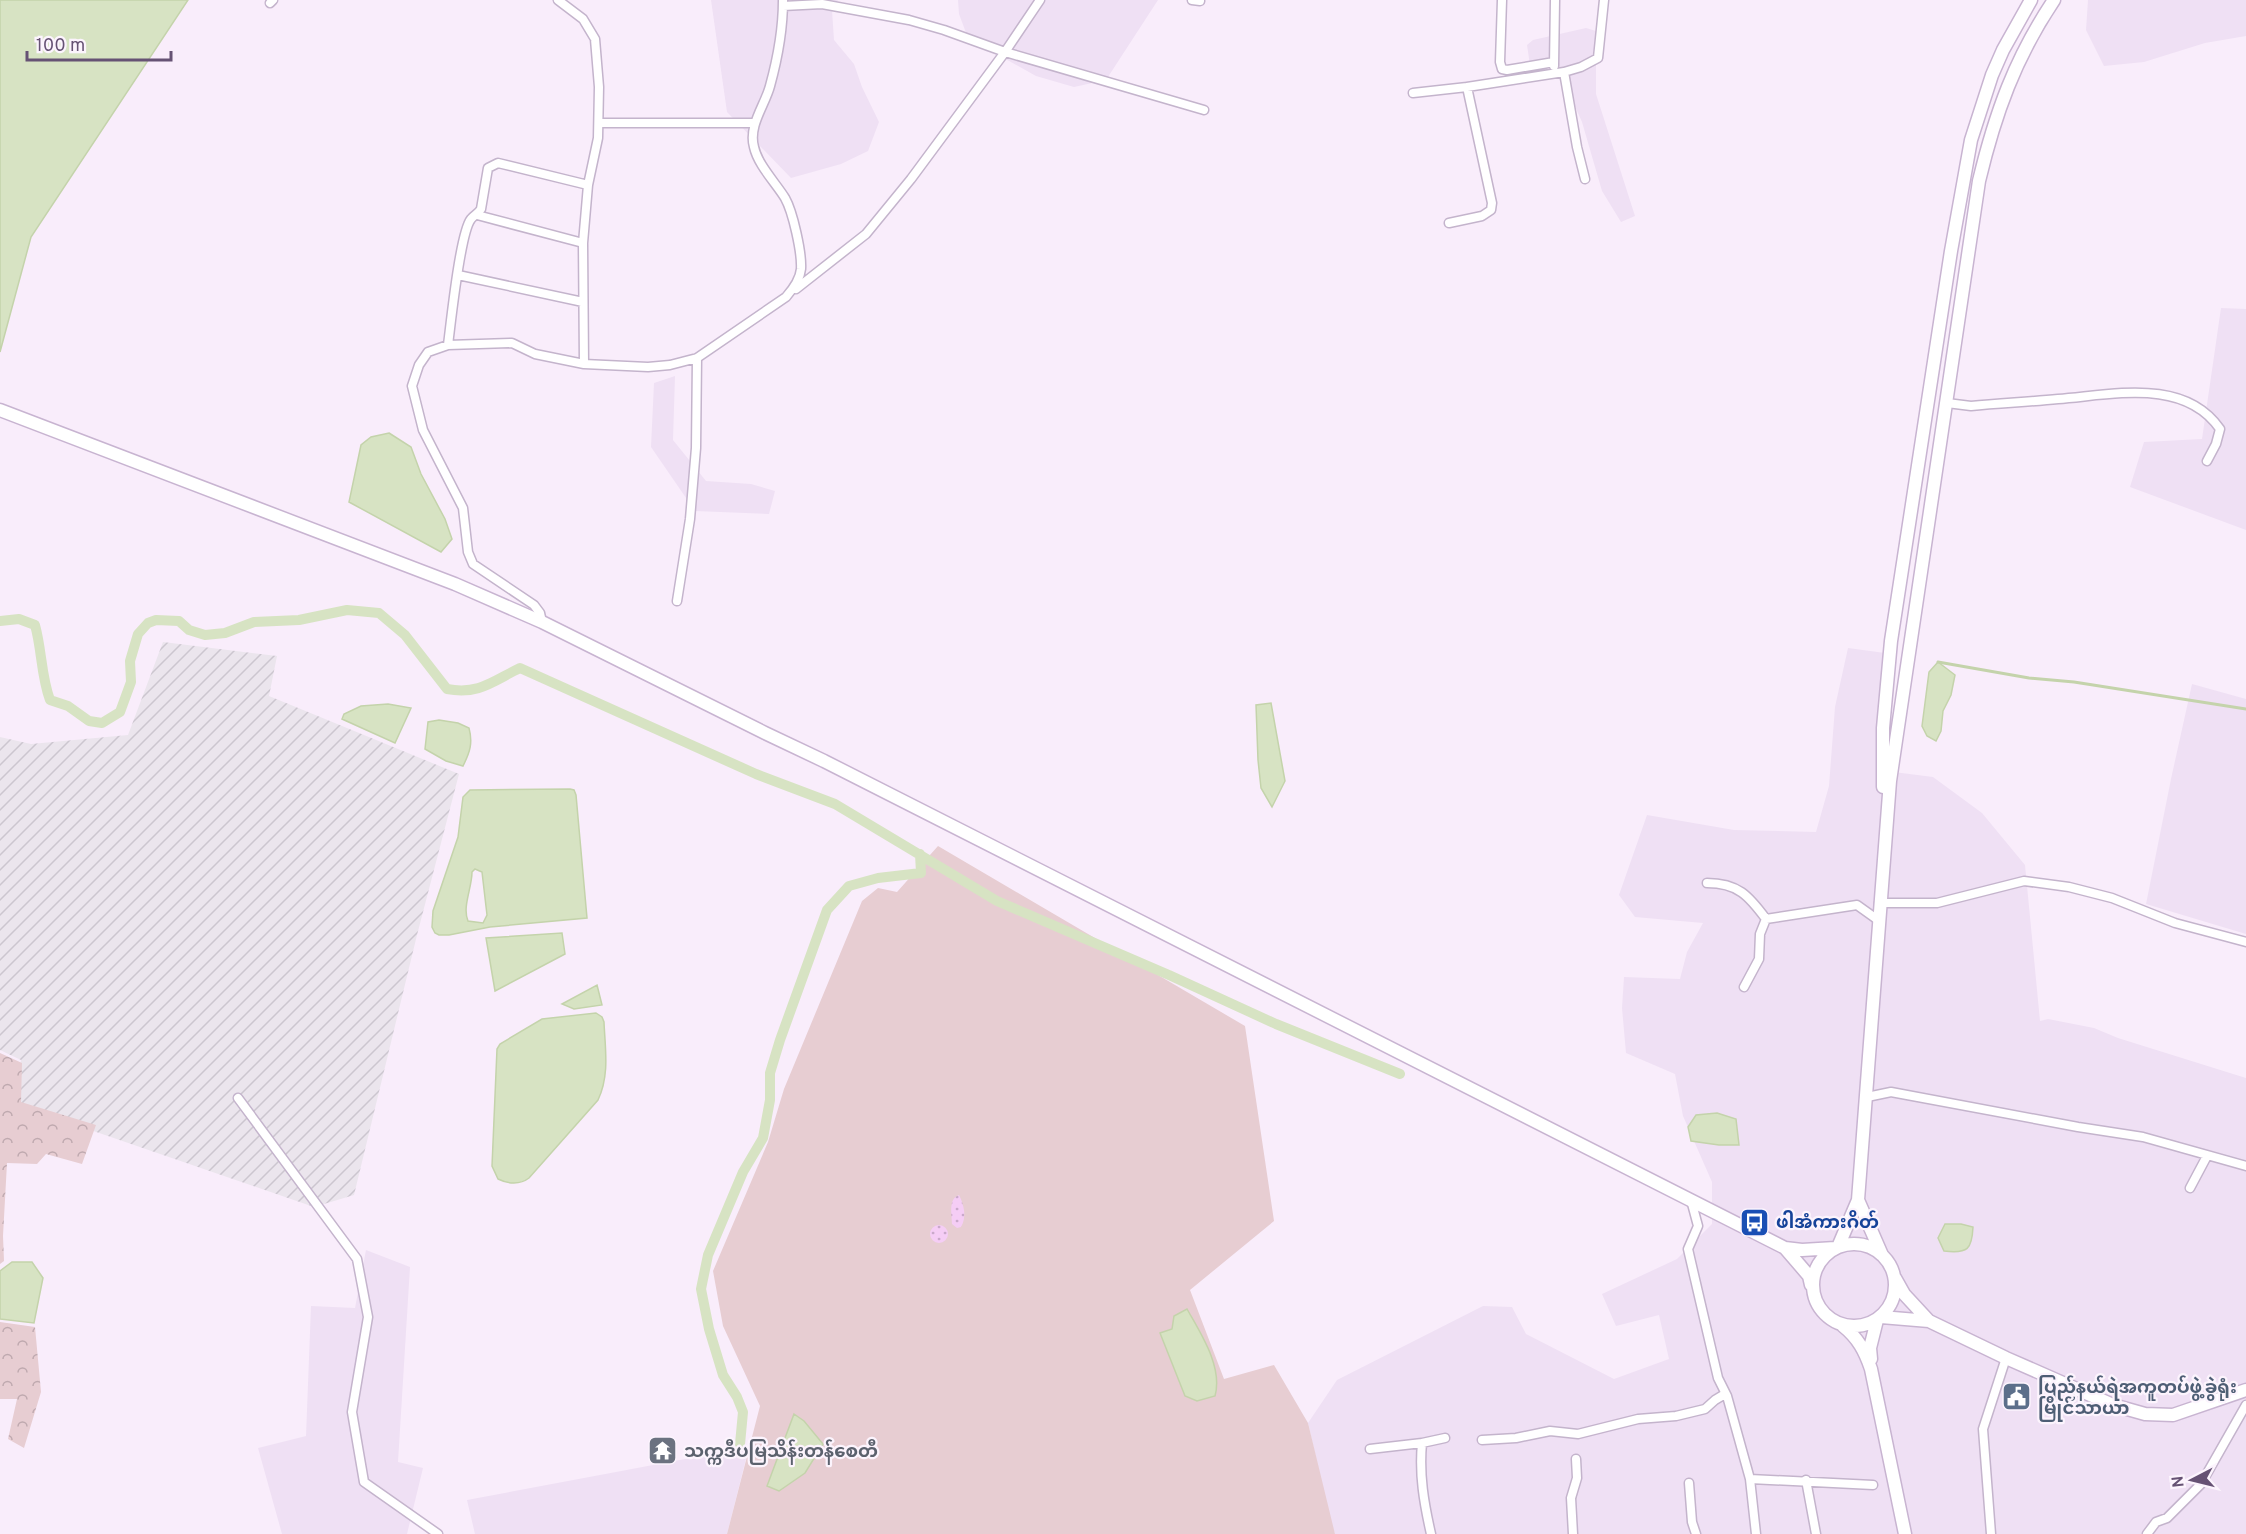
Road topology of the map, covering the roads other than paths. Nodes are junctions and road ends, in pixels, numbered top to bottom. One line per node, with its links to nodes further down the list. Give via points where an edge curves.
1 (558, 0): 16 (street, via 583,19 595,39)
2 (1040, 0): 9 (street)
3 (1502, 0): 10 (street, via 1502,69)
4 (1555, 0): 10 (street)
5 (1604, 0): 11 (street, via 1598,58)
6 (2031, 0): 34 (main road, via 2003,50 1981,106 1951,251 1891,641 1883,728)
7 (2054, 0): 29 (main road, via 2008,85 1991,131 1979,181)
8 (783, 3): 9 (street, via 822,4 878,13 944,30); 17 (street, via 783,31 770,89)
9 (1005, 52): 15 (street); 24 (street, via 866,234)
10 (1554, 62): 12 (street)
11 (1564, 72): 12 (street); 18 (street)
12 (1554, 73): 13 (street)
13 (1467, 87): 14 (street); 21 (street, via 1491,210 1482,216)
14 (1413, 93)
15 (1204, 110)
16 (600, 123): 17 (street); 19 (street)
17 (755, 123): 24 (street, via 753,146 786,201 799,249 801,269 797,284)
18 (1585, 179)
19 (588, 185): 20 (street, via 498,163 488,168); 22 (street)
20 (477, 215): 22 (street); 23 (street, via 471,219 463,239)
21 (1449, 223)
22 (583, 243): 25 (street)
23 (458, 275): 25 (street); 26 (street)
24 (786, 297): 27 (street)
25 (583, 302): 28 (street)
26 (448, 345): 28 (street, via 512,343 535,354); 33 (street, via 428,352 418,365 412,386 423,430 463,508 473,564 534,605)
27 (697, 358): 28 (street, via 648,367); 32 (street, via 696,448)
28 (584, 364)
29 (1947, 403): 31 (street, via 1971,406 2139,392 2168,396 2194,404 2212,417 2220,429); 34 (main road, via 1890,781)
30 (0, 410): 33 (main road, via 454,584)
31 (2207, 461)
32 (677, 601)
33 (542, 622): 46 (main road)
34 (1882, 860): 36 (main road)
35 (1707, 883): 37 (street, via 1721,883 1750,897)
36 (1879, 903): 38 (main road); 39 (street, via 1937,903 2024,881 2112,898 2175,923)
37 (1766, 919): 38 (street, via 1857,905); 40 (street, via 1760,934 1759,959)
38 (1878, 920): 41 (main road)
39 (2246, 942)
40 (1744, 987)
41 (1867, 1097): 43 (street, via 1891,1092 2143,1137); 47 (main road)
42 (238, 1098): 70 (street, via 357,1259 368,1317 352,1412 364,1482)
43 (2207, 1156): 44 (street); 45 (street)
44 (2246, 1166)
45 (2190, 1188)
46 (1691, 1200): 49 (main road); 59 (street, via 1698,1226 1688,1249)
47 (1858, 1200): 48 (main road); 50 (main road)
48 (1837, 1247): 49 (main road); 50 (main road, via 1869,1246); 52 (main road, via 1817,1265)
49 (1785, 1248): 52 (main road, via 1809,1276)
50 (1882, 1255): 51 (main road)
51 (1895, 1278): 53 (main road, via 1892,1302); 54 (main road)
52 (1813, 1290): 55 (main road, via 1822,1312)
53 (1879, 1318): 54 (main road); 55 (main road, via 1866,1325); 57 (main road, via 1870,1348)
54 (1929, 1321): 56 (main road)
55 (1844, 1326): 57 (main road, via 1856,1337)
56 (2006, 1358): 58 (main road, via 2113,1405 2145,1414 2173,1415); 77 (street, via 1983,1429)
57 (1871, 1369): 76 (main road)
58 (2246, 1390)
59 (1725, 1394): 62 (street, via 1705,1409 1676,1416 1638,1419 1578,1434 1550,1431); 66 (street)
60 (2246, 1405): 78 (street, via 2201,1484)
61 (1445, 1438): 63 (street)
62 (1482, 1440)
63 (1422, 1443): 64 (street); 71 (street, via 1422,1490)
64 (1370, 1449)
65 (1576, 1458): 72 (street, via 1577,1478 1571,1498)
66 (1750, 1479): 67 (street); 74 (street)
67 (1806, 1480): 69 (street); 75 (street)
68 (1689, 1484): 73 (street)
69 (1872, 1485)
70 (438, 1534)
71 (1431, 1534)
72 (1574, 1534)
73 (1696, 1534)
74 (1756, 1534)
75 (1816, 1534)
76 (1905, 1534)
77 (1991, 1534)
78 (2147, 1534)

